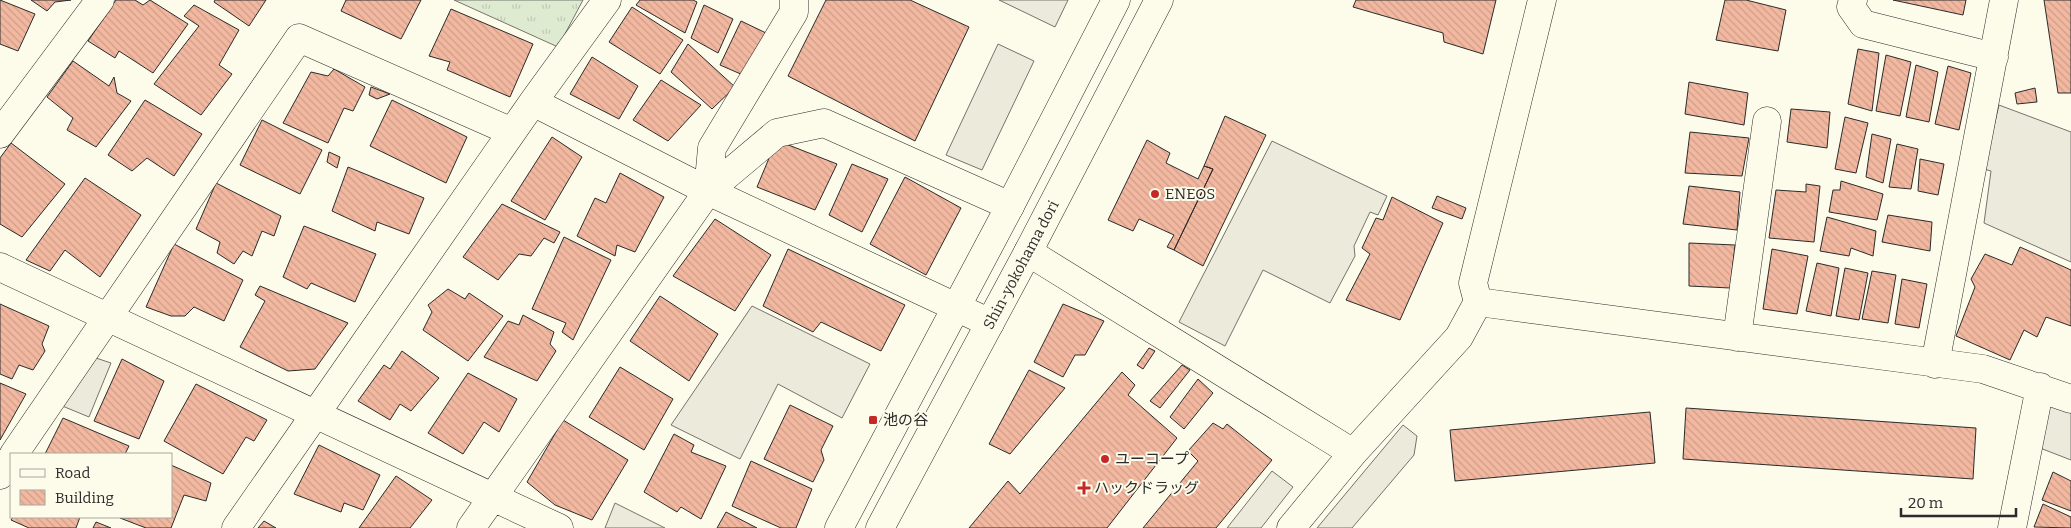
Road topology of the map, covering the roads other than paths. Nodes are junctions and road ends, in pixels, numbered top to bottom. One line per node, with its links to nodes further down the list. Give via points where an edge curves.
1 (100, 0): 13 (street)
2 (608, 0): 10 (street)
3 (794, 0): 14 (street, via 794,12 712,148)
4 (1116, 0): 15 (street)
5 (1159, 0): 16 (street, Shin-yokohama dori)
6 (1542, 0): 18 (street, via 1473,283)
7 (1853, 0): 9 (street, via 1852,6 1863,24)
8 (2004, 0): 9 (street)
9 (1994, 57): 23 (street)
10 (533, 102): 12 (street); 14 (street)
11 (1767, 121): 22 (street)
12 (512, 132): 20 (street, via 299,38); 26 (street)
13 (0, 134)
14 (708, 191): 15 (street, via 777,133 824,123); 19 (street); 31 (street)
15 (1010, 206): 19 (street)
16 (1028, 252): 21 (street, Shin-yokohama dori); 28 (street)
17 (0, 266): 20 (street)
18 (1478, 302): 22 (street); 28 (street, via 1459,337)
19 (956, 307): 21 (street); 35 (street)
20 (108, 317): 26 (street); 27 (street)
21 (990, 323): 36 (street, Shin-yokohama dori)
22 (1737, 337): 23 (street)
23 (1934, 364): 24 (street, via 1983,369)
24 (2040, 387): 25 (street); 38 (street)
25 (2071, 399)
26 (317, 415): 31 (street); 32 (street)
27 (15, 453)
28 (1353, 453): 37 (street)
29 (10, 460): 30 (street)
30 (0, 475)
31 (493, 498): 33 (street); 34 (street)
32 (236, 528)
33 (471, 528)
34 (559, 528)
35 (839, 528)
36 (880, 528)
37 (1291, 528)
38 (2012, 528)

